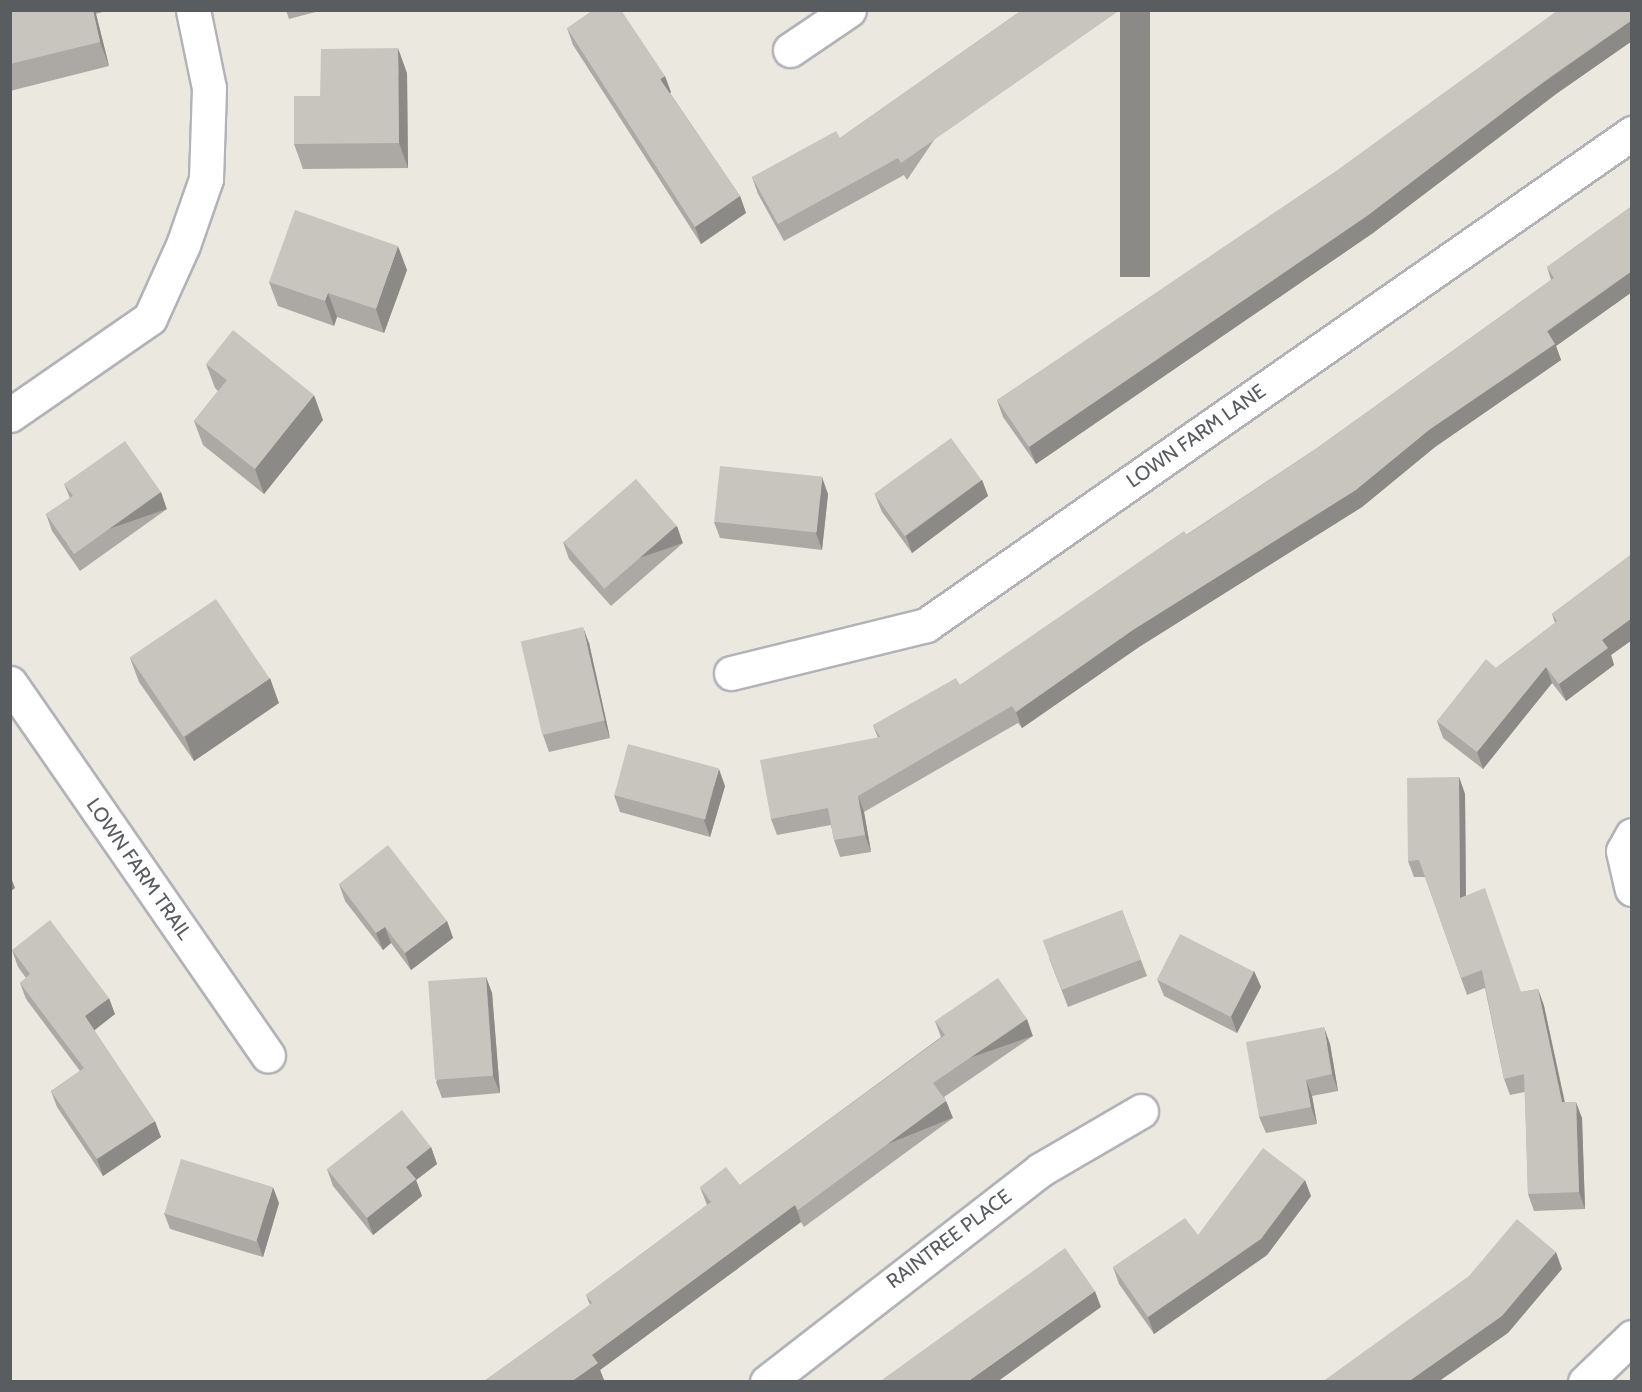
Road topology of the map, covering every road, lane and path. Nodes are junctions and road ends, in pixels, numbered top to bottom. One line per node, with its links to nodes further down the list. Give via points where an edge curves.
1 (193, 10): 5 (street, via 209,88 206,178 183,245 150,318)
2 (849, 10): 3 (street)
3 (790, 50)
4 (1632, 133): 6 (street, LOWN FARM LANE, via 926,625)
5 (10, 415)
6 (731, 673)
7 (10, 683): 10 (street, LOWN FARM TRAIL)
8 (1632, 835): 9 (street, via 1623,851)
9 (1632, 889)
10 (268, 1055)
11 (1141, 1111): 13 (street, RAINTREE PLACE, via 1040,1170)
12 (1632, 1337): 14 (street)
13 (767, 1382)
14 (1585, 1382)

